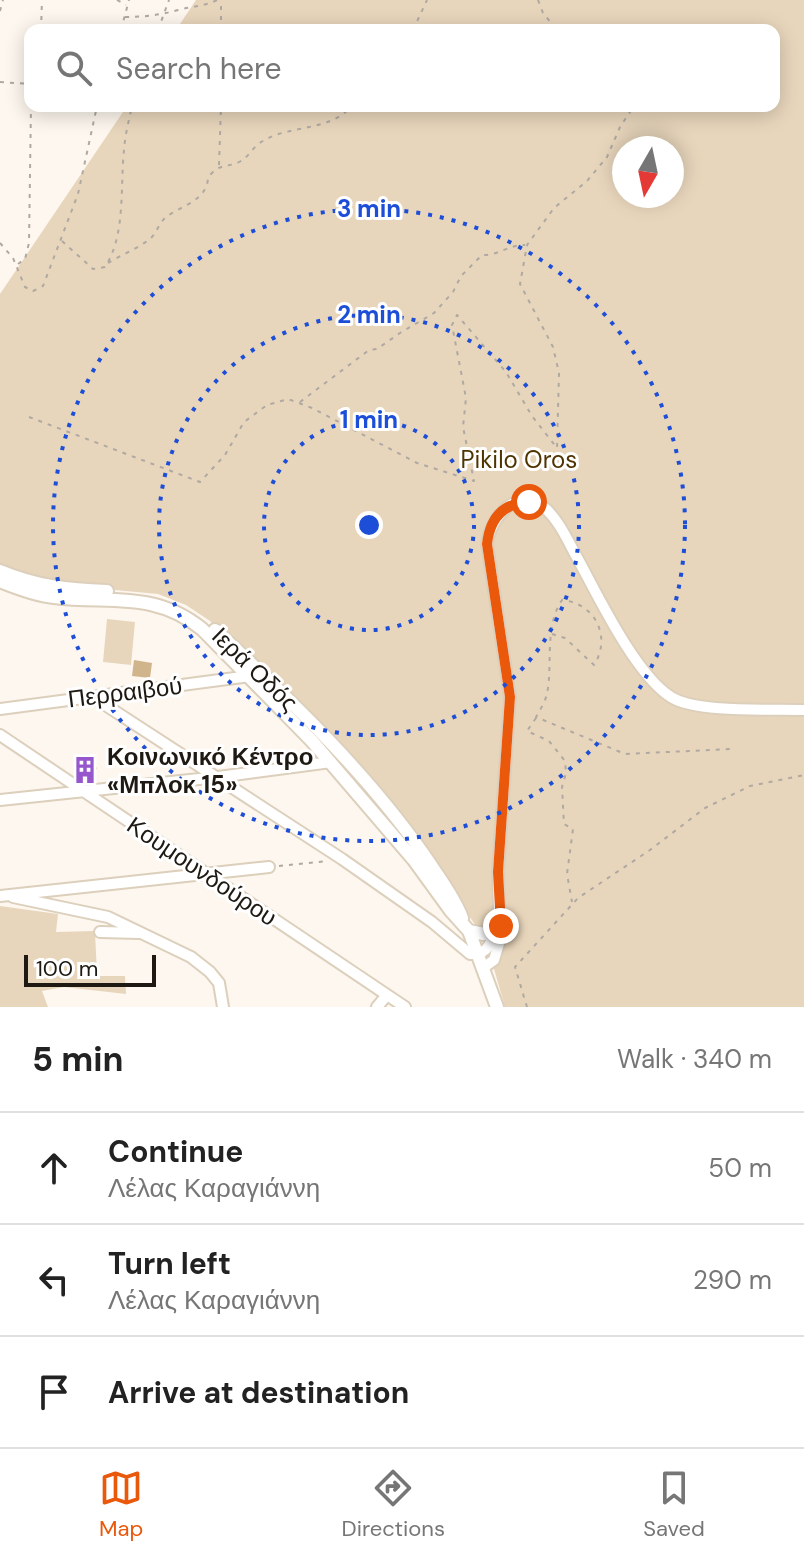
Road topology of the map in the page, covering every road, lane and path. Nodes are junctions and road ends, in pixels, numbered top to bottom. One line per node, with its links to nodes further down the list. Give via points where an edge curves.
1 (3, 0): 10 (path)
2 (42, 0): 13 (path)
3 (117, 0): 9 (path)
4 (129, 0): 9 (path)
5 (169, 0): 11 (path)
6 (219, 0): 11 (path); 16 (path)
7 (427, 0): 17 (path)
8 (538, 0): 18 (path)
9 (127, 5): 12 (path)
10 (0, 11)
11 (162, 15): 12 (path); 15 (path)
12 (125, 17): 14 (path)
13 (41, 24)
14 (123, 24)
15 (160, 24)
16 (221, 24)
17 (416, 24)
18 (552, 24)
19 (0, 82): 20 (path)
20 (24, 84)
21 (31, 112): 32 (path, via 29,243 25,259)
22 (96, 112): 28 (path, via 78,194)
23 (131, 112): 31 (path, via 119,225)
24 (221, 112): 27 (path)
25 (347, 112): 27 (path, via 315,127 287,130 257,145 236,164)
26 (630, 112): 30 (path, via 607,157 554,208)
27 (219, 167): 31 (path, via 208,175 205,190 164,219 151,237)
28 (61, 240): 31 (path, via 93,269); 32 (path, via 43,286 33,291 25,287)
29 (0, 243): 32 (path)
30 (527, 245): 33 (path, via 482,255 434,313 369,350); 33 (path, via 520,284 553,347 559,373 557,448 506,372 457,315 452,325 474,481 417,463)
31 (108, 263)
32 (17, 265)
33 (299, 403): 34 (path, via 288,399 267,405 244,422 225,455 200,482)
34 (29, 417)
35 (0, 571): 57 (main road, Ιερά Οδός, via 53,588 144,593 193,612 368,784 422,853)
36 (0, 581): 38 (main road, Ιερά Οδός, via 52,597 142,601 170,608 202,629)
37 (552, 634): 37 (path, via 562,600 576,601 600,631 603,651 594,665 565,638); 42 (path, via 547,695)
38 (250, 676): 39 (street, Περραιβού); 45 (main road, Ιερά Οδός)
39 (93, 697): 40 (street, Περραιβού); 47 (street)
40 (0, 709)
41 (804, 710): 53 (street, via 692,705 670,697 629,648 546,509 529,502 501,510 487,544 510,697)
42 (536, 717): 44 (path, via 625,754); 55 (path, via 527,731 549,741 565,761 564,824 573,829 567,859)
43 (0, 735): 48 (street, Κουμουνδούρου)
44 (731, 749)
45 (331, 762): 47 (street); 57 (main road, Ιερά Οδός)
46 (804, 775): 55 (path, via 750,786 705,808)
47 (218, 777): 48 (street); 50 (street)
48 (84, 791): 49 (street); 52 (street, Κουμουνδούρου)
49 (0, 800)
50 (342, 859): 51 (path); 60 (street, via 467,952)
51 (269, 867): 52 (street)
52 (206, 874): 54 (street); 62 (street, Κουμουνδούρου)
53 (498, 893): 56 (street); 61 (street, via 500,940 494,960)
54 (4, 896): 59 (street, via 108,917)
55 (570, 907): 67 (path, via 515,967)
56 (494, 926): 57 (main road, via 484,934); 60 (street, via 490,945)
57 (466, 928): 60 (main road, Ιερά Οδός)
58 (100, 932): 59 (street)
59 (145, 934): 63 (street, via 210,972 219,983)
60 (478, 954): 61 (main road, Ιερά Οδός)
61 (483, 968): 66 (main road, Ιερά Οδός)
62 (387, 995): 64 (street); 65 (street, Κουμουνδούρου)
63 (223, 1007)
64 (377, 1007)
65 (405, 1007)
66 (497, 1007)
67 (527, 1007)

